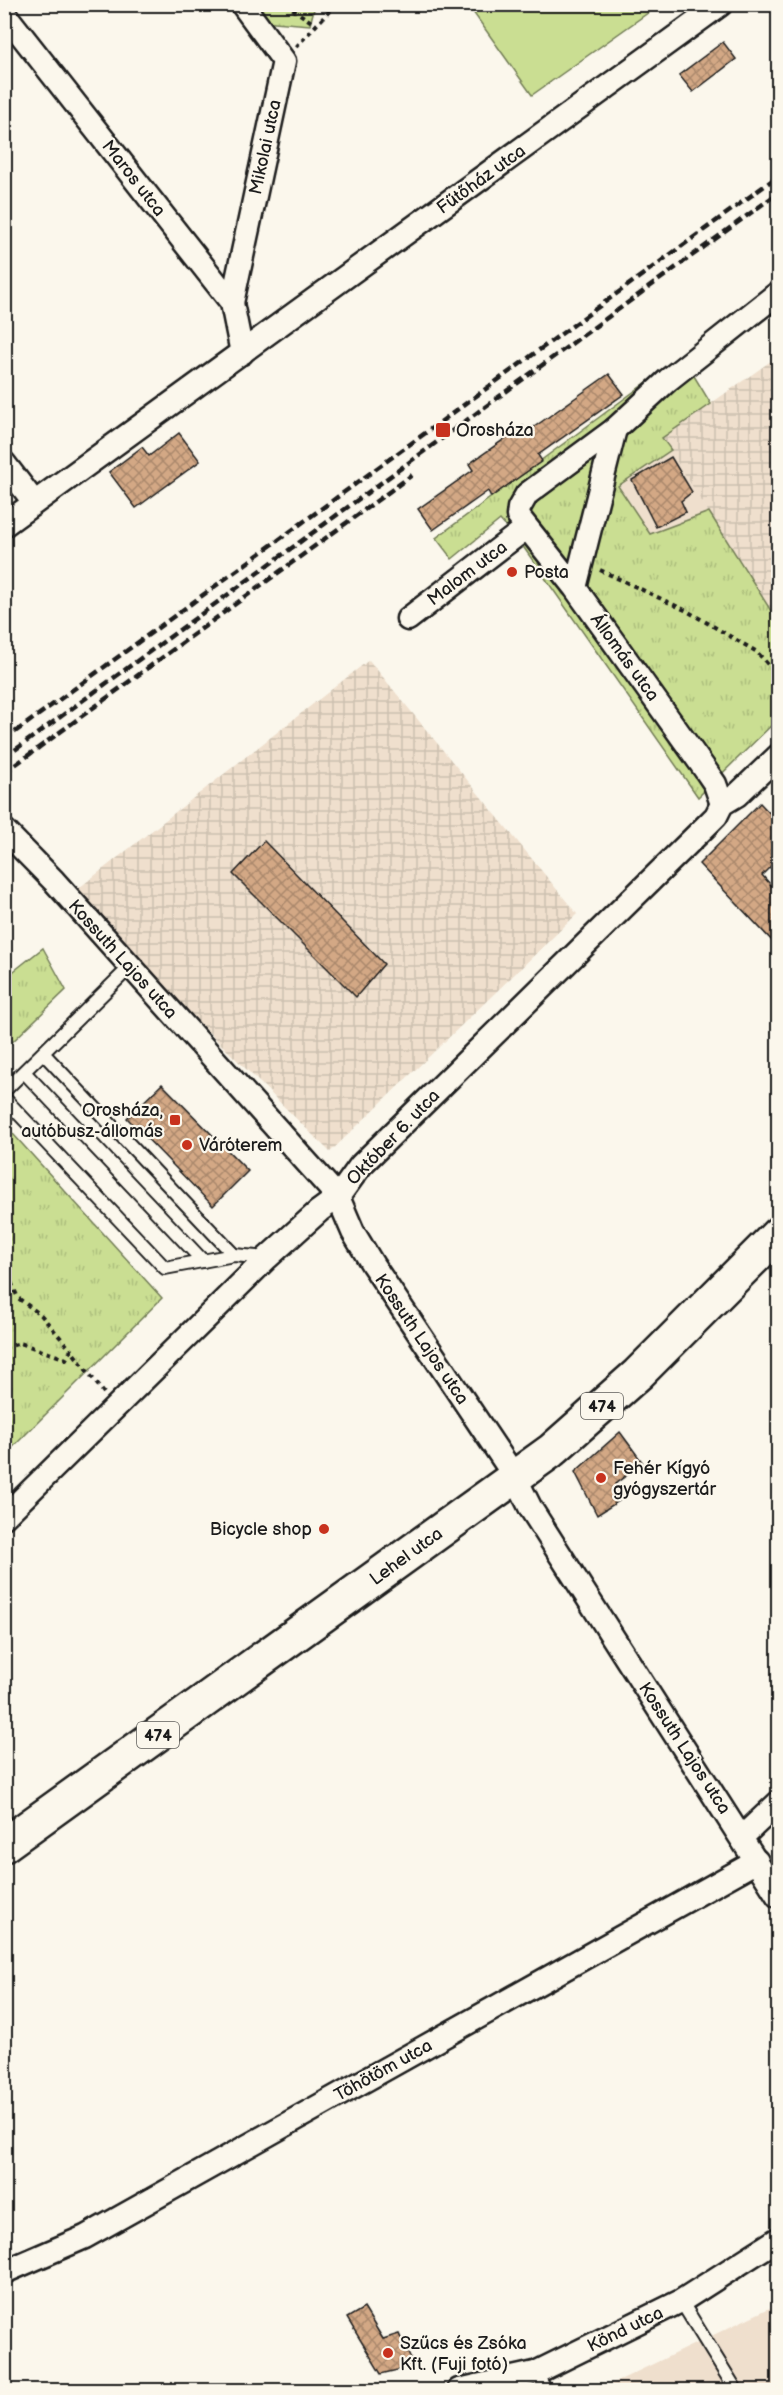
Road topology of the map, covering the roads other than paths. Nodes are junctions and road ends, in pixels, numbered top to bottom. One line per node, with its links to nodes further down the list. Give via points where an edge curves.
1 (242, 4): 5 (street, Mikolai utca, via 284,61)
2 (721, 4): 6 (street, Fűtőház utca)
3 (4, 13): 5 (street, Maros utca)
4 (778, 293): 7 (street, via 668,380)
5 (232, 303): 6 (street, Maros utca)
6 (242, 353): 9 (street)
7 (615, 429): 10 (street, via 527,494 519,508); 12 (street)
8 (4, 463): 9 (street)
9 (34, 502): 11 (street)
10 (522, 522): 12 (street, Állomás utca); 13 (street, Malom utca)
11 (4, 525)
12 (575, 588): 15 (street, Állomás utca, via 715,784)
13 (408, 619)
14 (778, 756): 15 (street, Október 6. utca)
15 (722, 804): 22 (street, Október 6. utca, via 716,816 362,1165)
16 (4, 830): 17 (street, Kossuth Lajos utca)
17 (130, 967): 18 (lane); 22 (street, Kossuth Lajos utca)
18 (43, 1053): 19 (lane); 24 (lane)
19 (24, 1072): 20 (lane); 26 (lane)
20 (4, 1091)
21 (4, 1098): 26 (lane, via 165,1268)
22 (338, 1197): 25 (street, Október 6. utca); 27 (street, Kossuth Lajos utca, via 373,1265)
23 (778, 1233): 27 (main road, Lehel utca / 474, via 638,1374 564,1440)
24 (234, 1255): 25 (lane); 26 (lane)
25 (267, 1258): 28 (street, Október 6. utca)
26 (203, 1261)
27 (515, 1476): 30 (street, Kossuth Lajos utca, via 531,1509); 31 (main road, Lehel utca / 474)
28 (4, 1517)
29 (778, 1803): 30 (street)
30 (742, 1837): 32 (street, Kossuth Lajos utca)
31 (4, 1845)
32 (757, 1861): 33 (street, Kossuth Lajos utca); 35 (street, Töhötöm utca, via 85,2237)
33 (778, 1896)
34 (778, 2239): 36 (street, Könd utca)
35 (4, 2272)
36 (681, 2301): 37 (street, Könd utca); 39 (lane)
37 (541, 2382): 38 (street, Könd utca)
38 (459, 2391)
39 (736, 2391)

